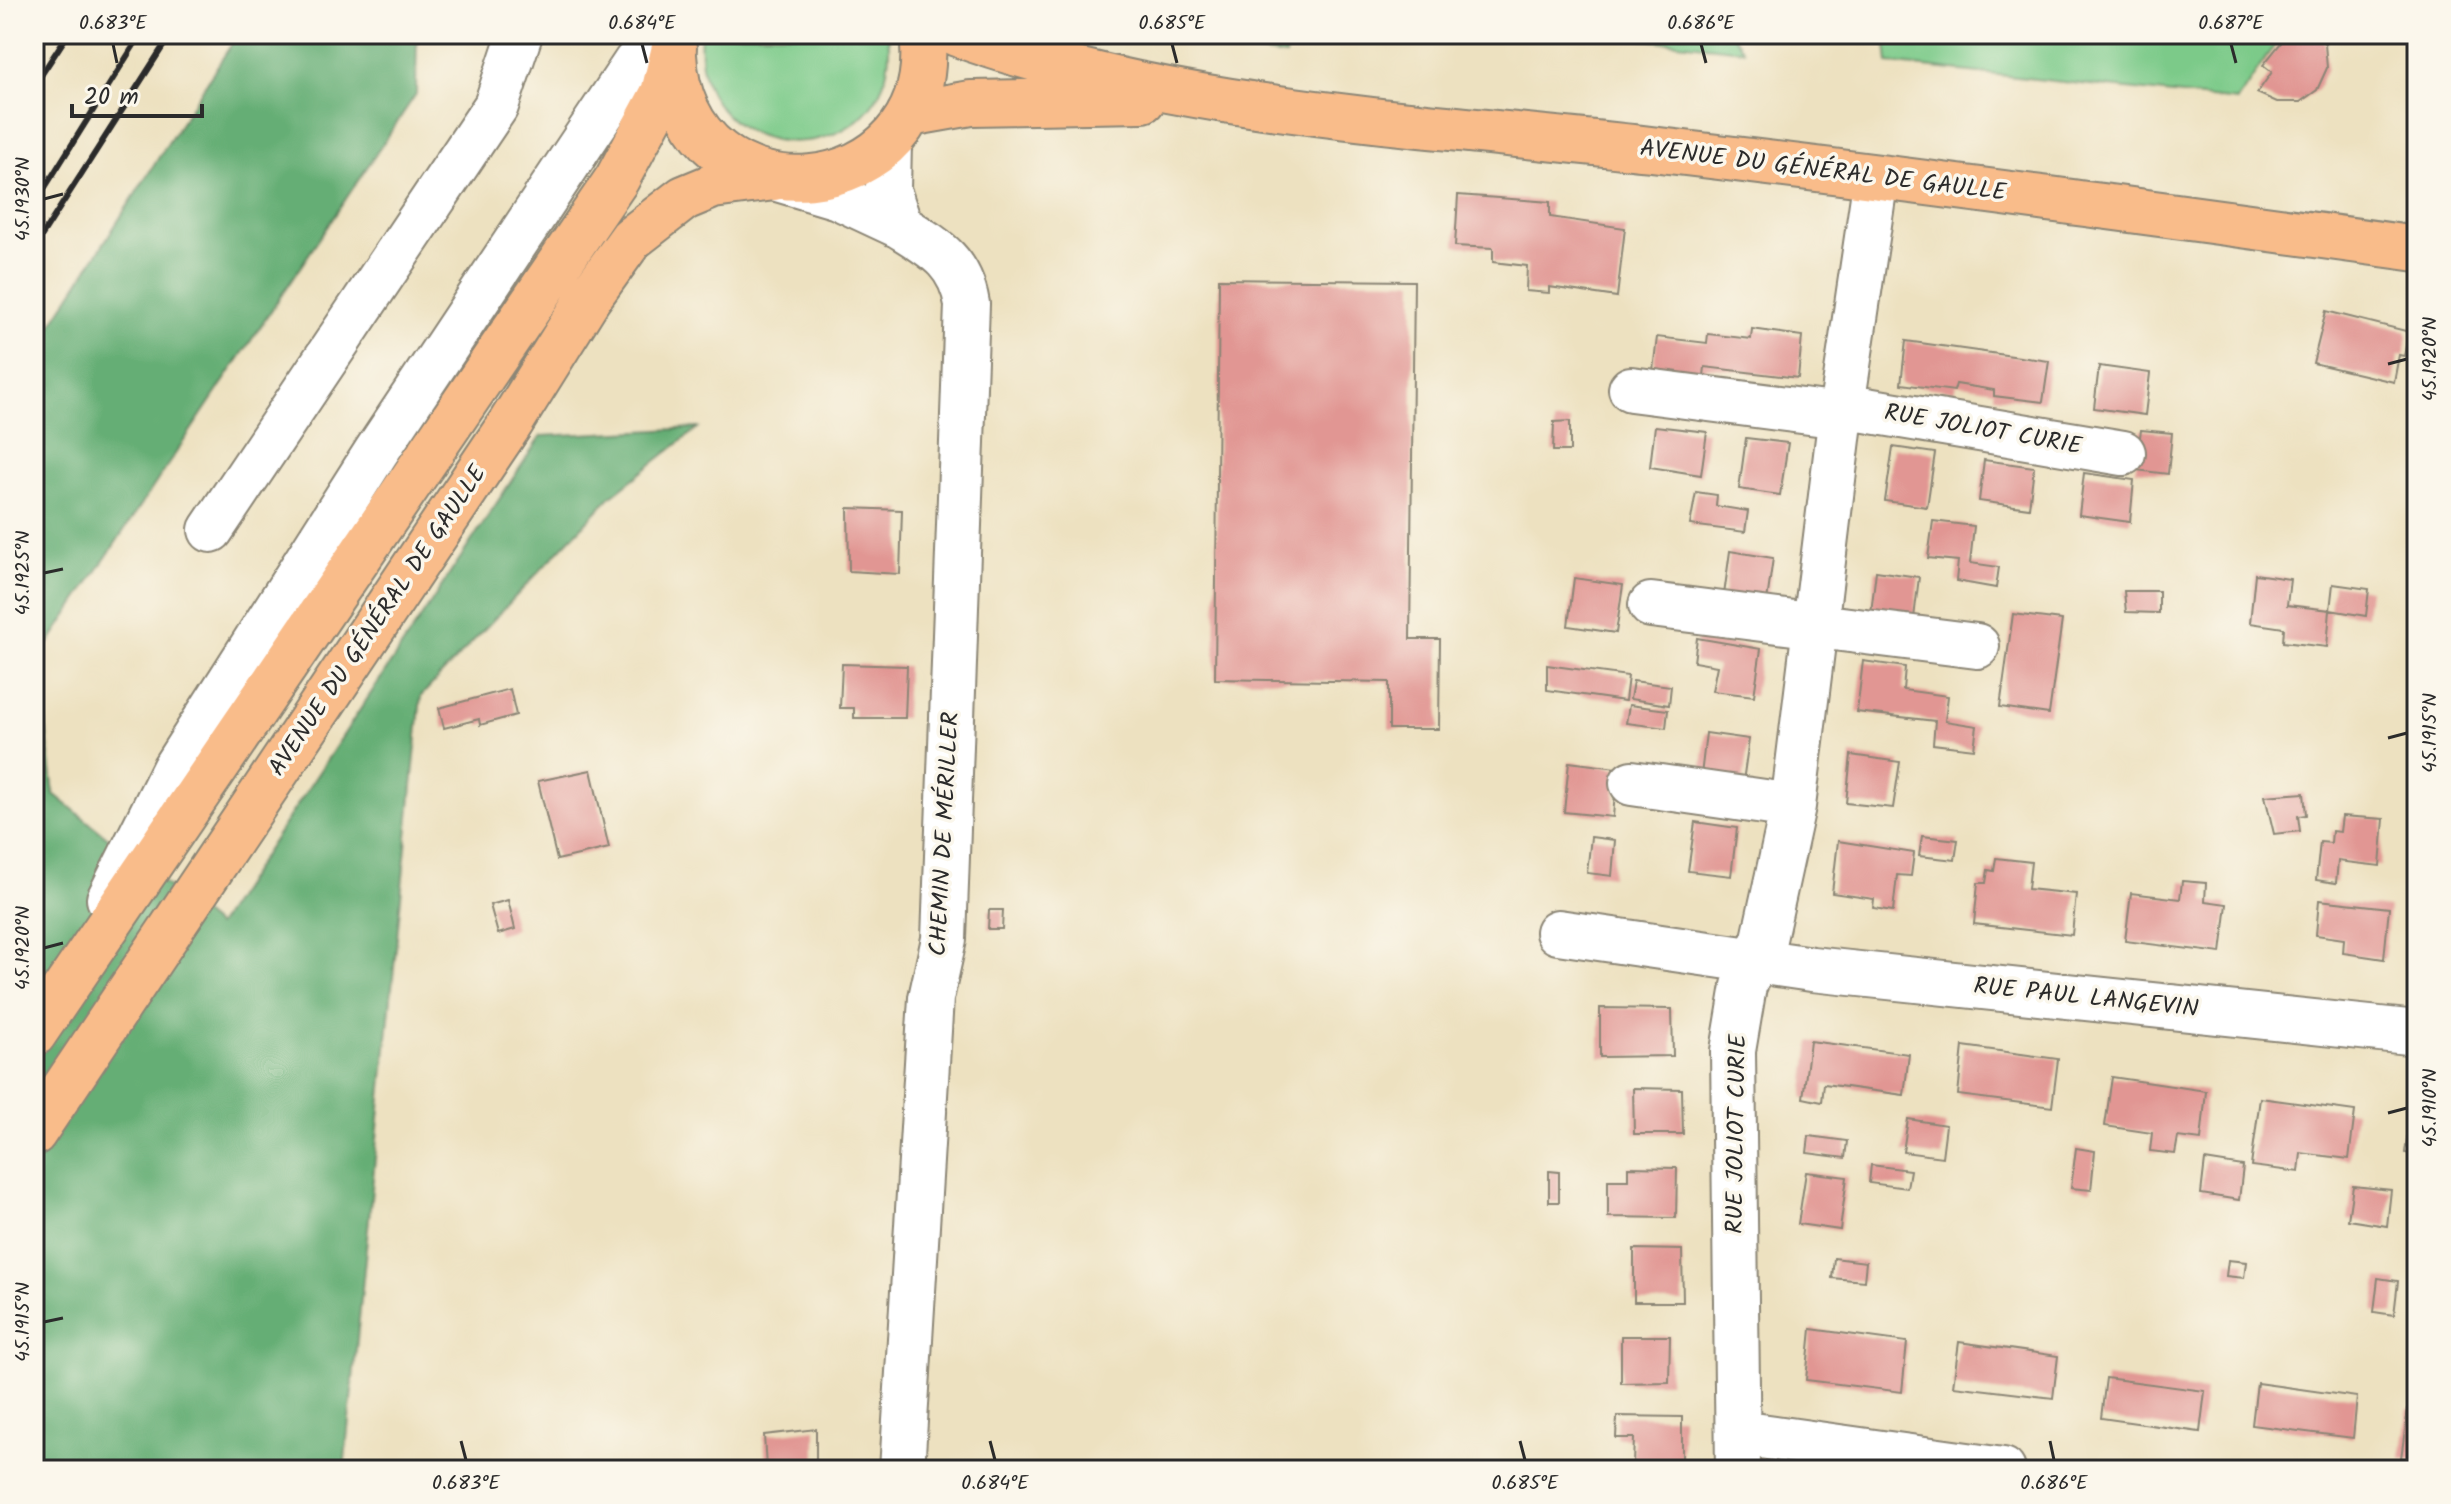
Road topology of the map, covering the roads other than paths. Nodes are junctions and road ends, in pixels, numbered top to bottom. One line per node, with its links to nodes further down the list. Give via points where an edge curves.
1 (520, 34): 14 (street, via 496,106)
2 (922, 34): 6 (main road, via 923,71)
3 (957, 34): 5 (main road, AVENUE DU GÉNÉRAL DE GAULLE, via 1004,51)
4 (672, 39): 8 (main road, AVENUE DU GÉNÉRAL DE GAULLE, via 675,77 699,132 745,169); 23 (main road, AVENUE DU GÉNÉRAL DE GAULLE, via 663,93 617,179)
5 (1229, 100): 6 (main road, AVENUE DU GÉNÉRAL DE GAULLE, via 993,102); 7 (main road, AVENUE DU GÉNÉRAL DE GAULLE)
6 (899, 128): 8 (main road, AVENUE DU GÉNÉRAL DE GAULLE, via 855,167 815,179); 9 (street, via 888,190)
7 (1876, 177): 10 (main road, AVENUE DU GÉNÉRAL DE GAULLE); 12 (street, RUE JOLIOT CURIE)
8 (774, 178): 9 (street, CHEMIN DE MÉRILLER, via 838,197); 24 (main road, AVENUE DU GÉNÉRAL DE GAULLE, via 699,192 631,239)
9 (900, 226): 26 (street, CHEMIN DE MÉRILLER, via 955,268 967,304 944,939 931,998)
10 (2417, 249)
11 (1631, 389): 12 (street, RUE JOLIOT CURIE)
12 (1841, 411): 13 (street, RUE JOLIOT CURIE); 16 (street, RUE JOLIOT CURIE)
13 (2123, 453)
14 (211, 530)
15 (1651, 605): 16 (street)
16 (1817, 627): 17 (street); 19 (street, RUE JOLIOT CURIE)
17 (1977, 646)
18 (1632, 783): 19 (street)
19 (1793, 806): 21 (street, RUE JOLIOT CURIE)
20 (1558, 932): 21 (street, RUE PAUL LANGEVIN)
21 (1756, 959): 22 (street, RUE PAUL LANGEVIN); 25 (street, RUE JOLIOT CURIE, via 1744,986 1733,1051)
22 (2417, 1033)
23 (34, 1034)
24 (34, 1133)
25 (1738, 1452): 27 (street)
26 (902, 1470)
27 (2003, 1470)

